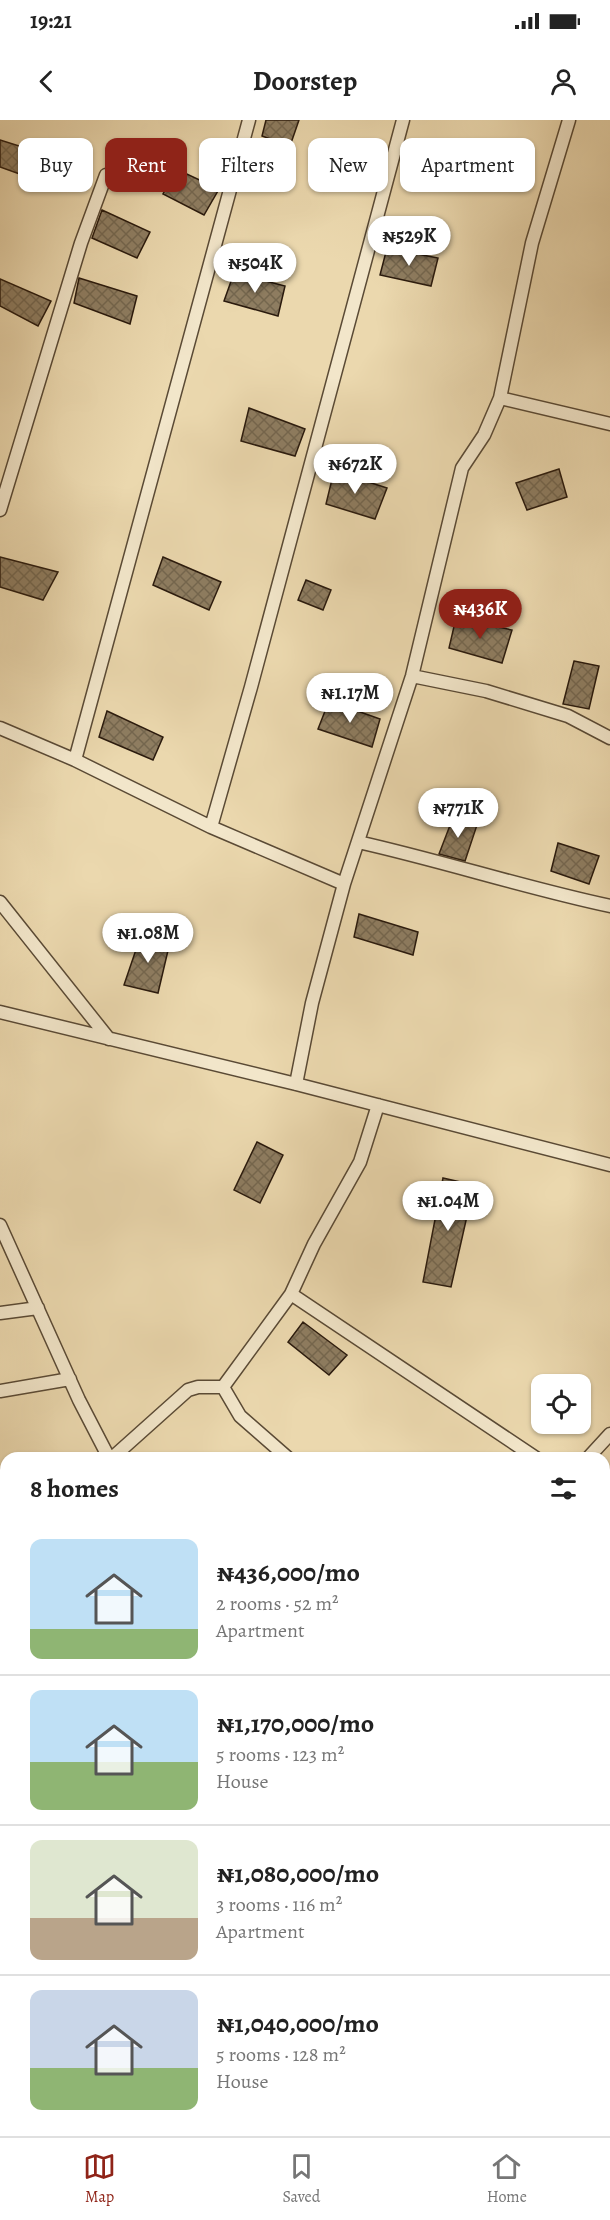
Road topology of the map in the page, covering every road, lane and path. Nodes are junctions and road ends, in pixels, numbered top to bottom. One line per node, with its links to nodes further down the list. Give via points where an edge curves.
1 (249, 120): 11 (street)
2 (403, 120): 12 (street)
3 (569, 120): 5 (street, via 532,243)
4 (105, 178): 7 (street, via 81,243)
5 (500, 398): 6 (street); 8 (street, via 484,435 462,468)
6 (610, 424)
7 (0, 510)
8 (412, 676): 10 (street, via 486,691 568,716); 13 (street)
9 (0, 728): 11 (street)
10 (610, 738)
11 (75, 760): 12 (street)
12 (211, 827): 14 (street)
13 (358, 842): 14 (street); 16 (street)
14 (344, 884): 19 (street, via 312,1003)
15 (0, 902): 18 (street)
16 (610, 906)
17 (0, 1012): 18 (street)
18 (109, 1039): 19 (street)
19 (296, 1084): 20 (street)
20 (378, 1105): 21 (street); 23 (street, via 360,1162)
21 (610, 1165)
22 (0, 1225): 24 (street)
23 (291, 1294): 27 (street); 33 (street)
24 (38, 1308): 25 (street); 26 (street)
25 (0, 1314)
26 (70, 1379): 28 (street); 30 (street)
27 (223, 1387): 31 (street, via 188,1390); 32 (street, via 240,1416)
28 (0, 1391)
29 (610, 1434): 34 (street)
30 (108, 1452)
31 (118, 1452)
32 (281, 1452)
33 (527, 1452)
34 (594, 1452)

